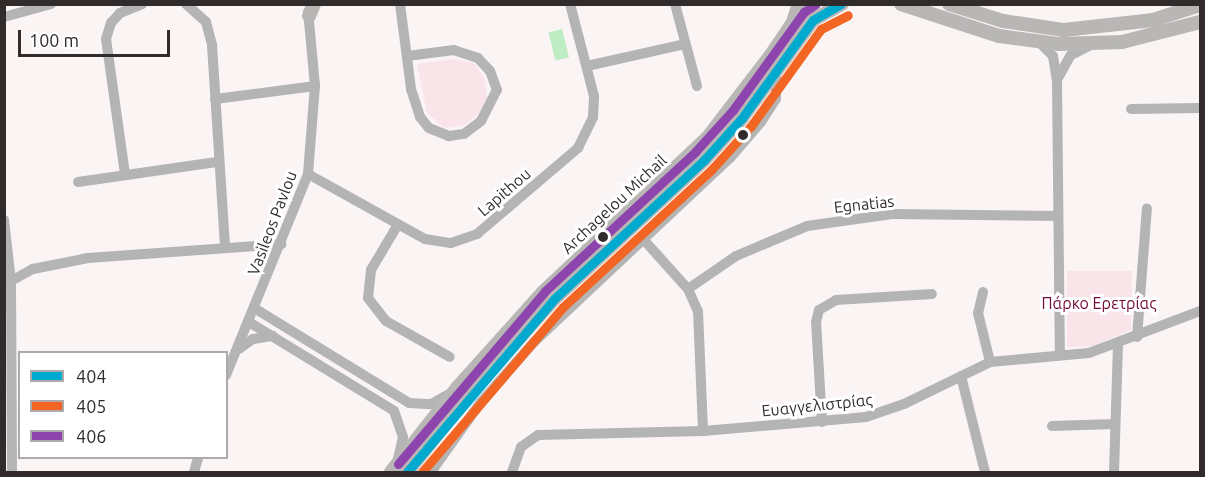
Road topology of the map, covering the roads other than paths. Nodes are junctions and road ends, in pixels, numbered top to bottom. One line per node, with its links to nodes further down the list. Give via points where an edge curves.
1 (51, 4): 13 (street)
2 (142, 4): 28 (street, via 120,13 105,39)
3 (186, 4): 24 (street, via 200,14 209,32)
4 (400, 4): 18 (street)
5 (570, 4): 19 (street, Lapithou)
6 (675, 4): 16 (street)
7 (799, 4): 54 (main road, Archagelou Michail, via 793,22 771,55 708,137 543,292)
8 (842, 4): 20 (main road, Archagelou Michail, via 813,20)
9 (901, 4): 15 (main road, via 999,36)
10 (949, 4): 11 (main road, via 1003,21 1064,30 1154,20)
11 (1200, 5)
12 (310, 8): 22 (street, Vasileos Pavlou)
13 (4, 17)
14 (1200, 22): 17 (main road, via 1154,36)
15 (1040, 43): 17 (main road); 21 (street, via 1053,56)
16 (685, 44): 19 (street); 23 (street)
17 (1092, 45): 21 (street, via 1071,55)
18 (407, 56): 18 (street, via 454,50 478,58 496,83 489,111 464,134 440,135 429,128 415,103)
19 (587, 66): 34 (street, Lapithou, via 593,117 578,148 484,229 468,238 441,243)
20 (776, 72): 35 (street, via 776,99 761,122 731,156); 60 (main road, Archagelou Michail, via 704,160 554,299)
21 (1057, 81): 32 (street)
22 (315, 86): 24 (street); 29 (street, Vasileos Pavlou)
23 (697, 86)
24 (215, 99): 27 (street)
25 (1200, 108): 26 (street)
26 (1131, 109)
27 (217, 162): 28 (street); 37 (street)
28 (125, 174): 30 (street)
29 (308, 174): 34 (street, Lapithou); 36 (street, Vasileos Pavlou)
30 (78, 182)
31 (1147, 208): 46 (street)
32 (1059, 216): 39 (street, Egnatias, via 892,214 807,226 736,256); 49 (street)
33 (4, 220): 38 (street)
34 (397, 225): 50 (street, via 371,270 368,297 386,321)
35 (643, 239): 39 (street); 62 (street, via 570,303 518,360 481,402)
36 (281, 244): 37 (street); 42 (street, Vasileos Pavlou)
37 (225, 248): 38 (street, via 88,258 33,269)
38 (11, 280): 55 (street)
39 (688, 289): 59 (street, via 698,311 701,334)
40 (982, 292): 51 (street, via 978,313)
41 (932, 294): 56 (street, via 836,300 819,310 816,322)
42 (254, 308): 44 (street, Vasileos Pavlou); 54 (street, via 409,403 431,404)
43 (1200, 311): 46 (street, Ευαγγελιστρίας)
44 (249, 321): 45 (street); 48 (street, Vasileos Pavlou)
45 (273, 336): 48 (street, via 254,339); 60 (street, via 394,411 403,437)
46 (1137, 337): 47 (street, Ευαγγελιστρίας)
47 (1118, 345): 49 (street, Ευαγγελιστρίας, via 1089,353); 57 (street)
48 (236, 351): 52 (street, Vasileos Pavlou)
49 (1060, 354): 51 (street, Ευαγγελιστρίας)
50 (450, 357)
51 (990, 362): 53 (street, Ευαγγελιστρίας)
52 (228, 370)
53 (961, 376): 56 (street, Ευαγγελιστρίας, via 892,409 866,417); 64 (street)
54 (457, 388): 60 (main road, Archagelou Michail)
55 (8, 394): 61 (street)
56 (822, 422): 59 (street, Ευαγγελιστρίας)
57 (1114, 424): 58 (street); 65 (street)
58 (1052, 426)
59 (703, 431): 63 (street, Ευαγγελιστρίας, via 538,435 521,447)
60 (398, 470)
61 (12, 472)
62 (431, 472)
63 (512, 472)
64 (985, 472)
65 (1114, 472)

